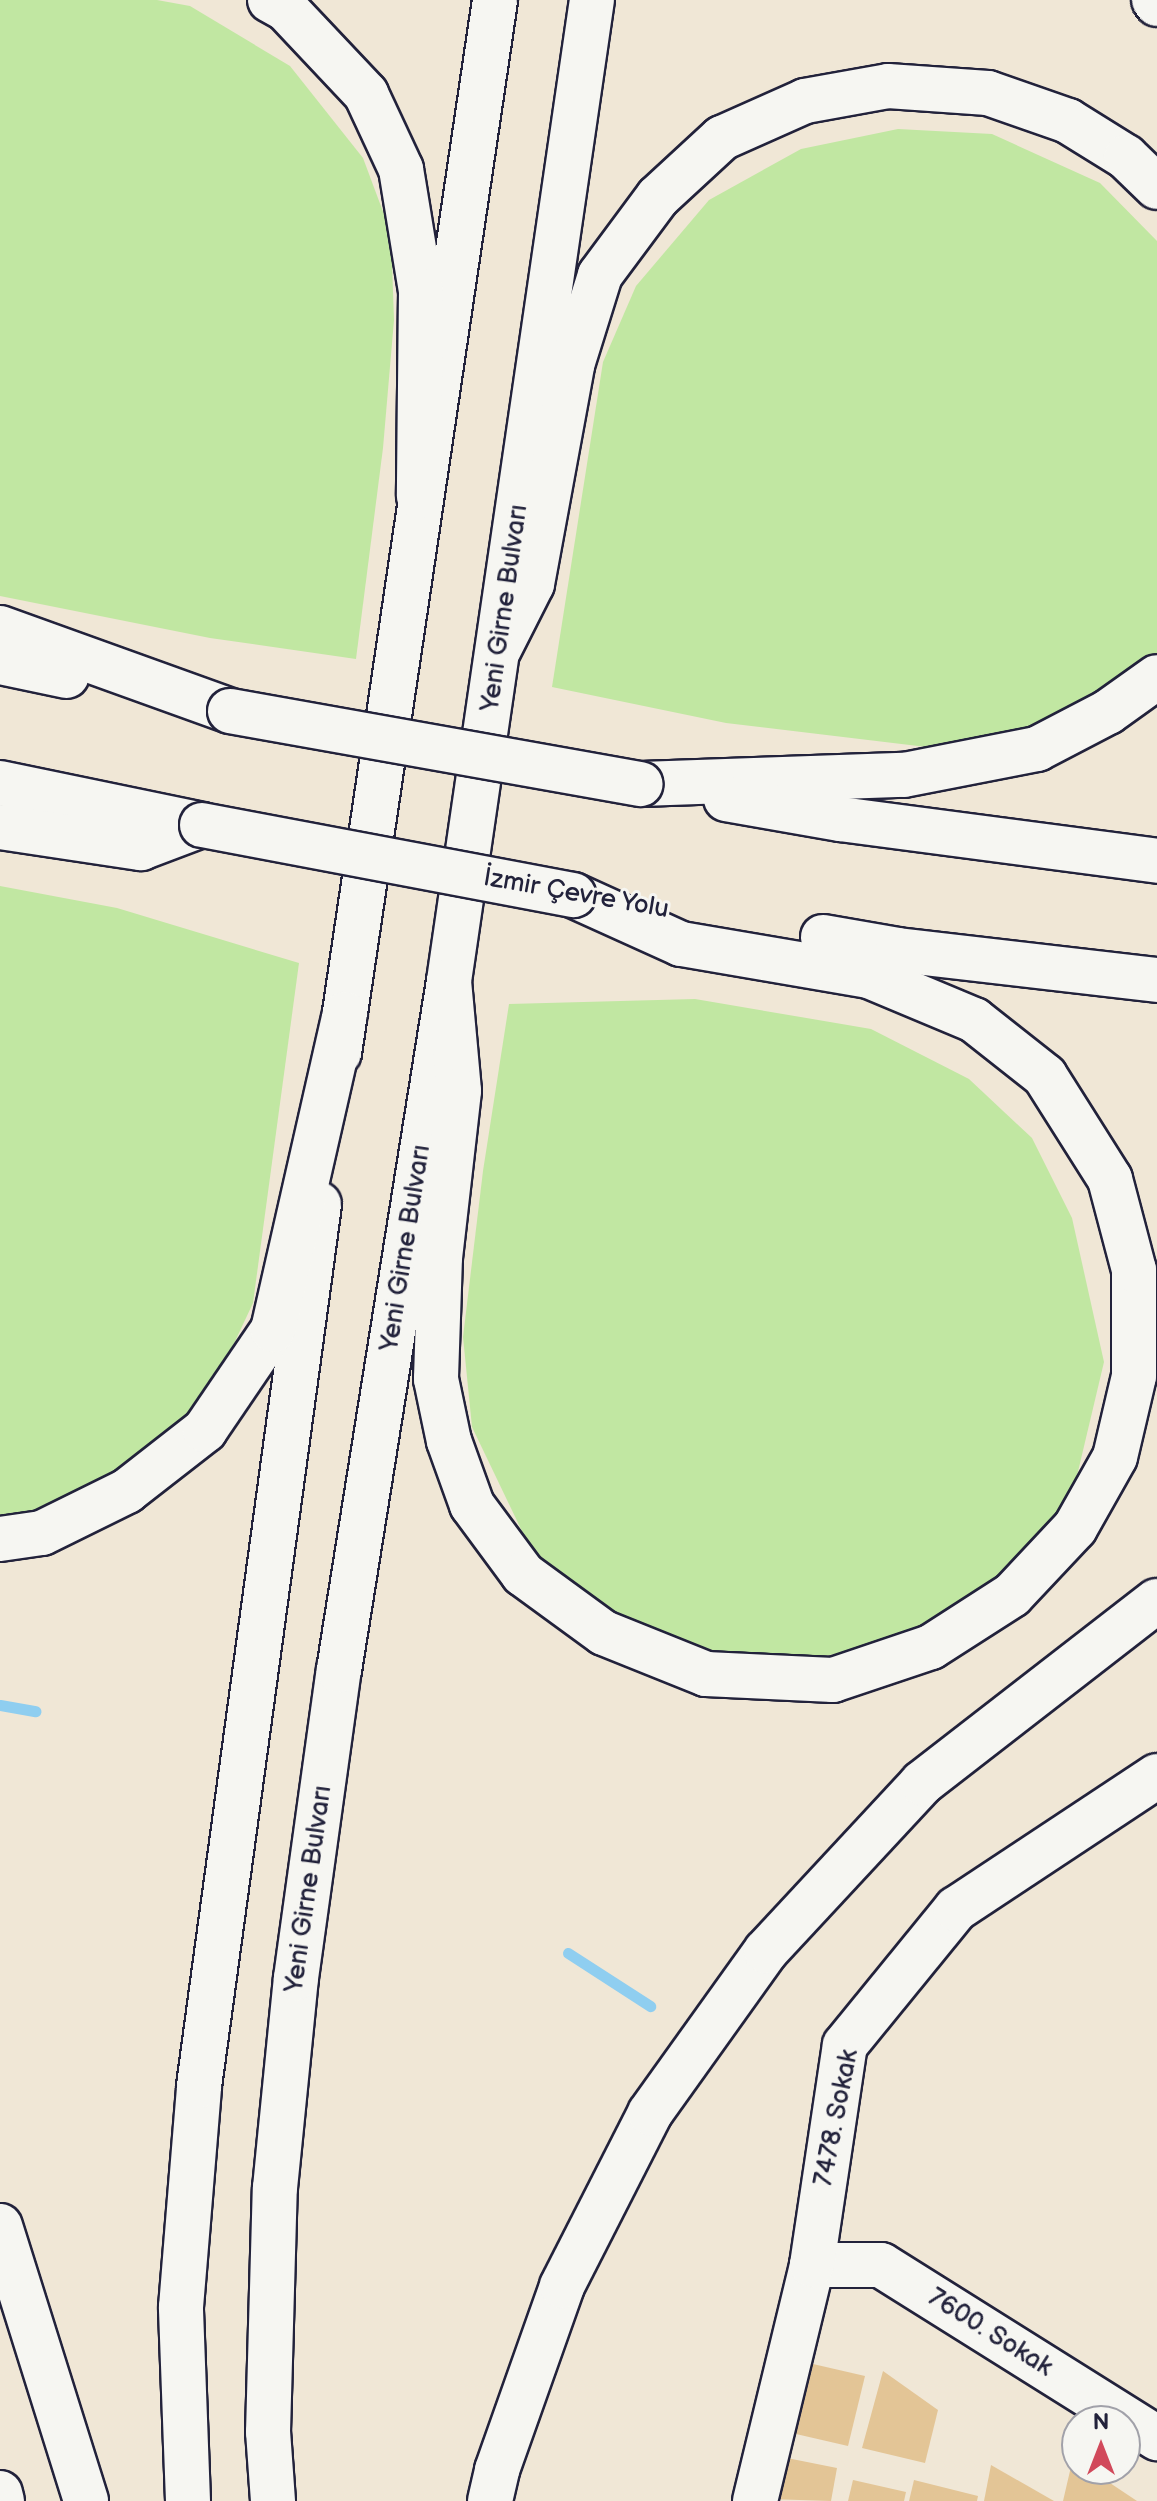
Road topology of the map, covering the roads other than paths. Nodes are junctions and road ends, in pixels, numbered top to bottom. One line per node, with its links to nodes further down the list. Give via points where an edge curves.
1 (270, 0): 5 (main road, via 286,9 366,94 401,169 421,291)
2 (495, 0): 5 (main road)
3 (592, 0): 7 (main road, Yeni Girne Bulvarı)
4 (1157, 187): 7 (main road, via 1126,157 1068,121 988,93 888,86 805,101 722,138 658,197 600,275 572,365 532,584)
5 (419, 496): 19 (main road)
6 (0, 628): 10 (main road)
7 (499, 649): 18 (main road, Yeni Girne Bulvarı)
8 (0, 662): 10 (main road)
9 (1157, 677): 12 (main road, via 1108,712 1037,749 904,775)
10 (230, 711): 12 (main road, bridge)
11 (0, 783): 13 (main road, İzmir Çevre Yolu)
12 (641, 784): 15 (main road, via 840,819)
13 (202, 825): 14 (main road, via 141,848); 16 (main road, İzmir Çevre Yolu, bridge)
14 (0, 827)
15 (1157, 861)
16 (573, 895): 17 (main road, İzmir Çevre Yolu, via 898,950); 18 (main road, via 681,944 869,976 974,1020 1045,1076 1102,1166 1134,1270 1134,1376 1115,1457 1102,1481 1075,1528 1012,1595 931,1647 833,1680 706,1674 604,1633 523,1574 472,1505 449,1441 436,1379 440,1257 459,1091)
17 (1157, 980)
18 (449, 981): 30 (main road, Yeni Girne Bulvarı, via 339,1670 296,1978 275,2188 268,2432)
19 (345, 1014): 20 (main road, via 273,1330 205,1430 127,1491 42,1533); 29 (main road, via 199,2086 181,2307)
20 (0, 1539)
21 (1157, 1601): 31 (main road, via 922,1783 766,1951 650,2113 569,2272)
22 (1157, 1776): 24 (main road, 7478. Sokak, via 956,1909 845,2045)
23 (0, 2226): 28 (main road)
24 (812, 2265): 25 (main road, 7600. Sokak, via 881,2265); 32 (main road, 7478. Sokak)
25 (1157, 2438)
26 (0, 2493): 27 (main road)
27 (2, 2501)
28 (86, 2501)
29 (188, 2501)
30 (273, 2501)
31 (490, 2501)
32 (755, 2501)

